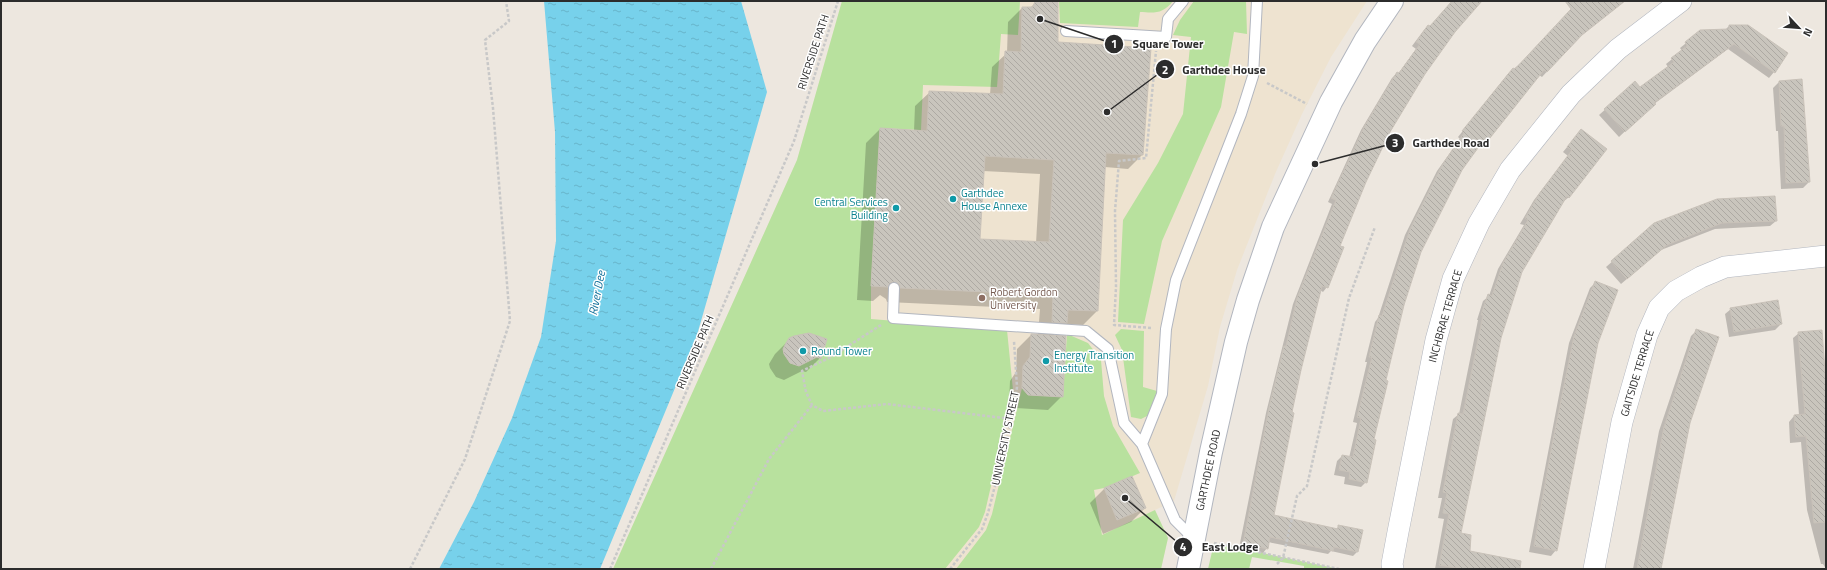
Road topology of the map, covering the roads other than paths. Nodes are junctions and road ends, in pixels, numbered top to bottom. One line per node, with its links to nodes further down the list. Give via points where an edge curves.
1 (1182, 1): 5 (lane, via 1168,19 1166,38)
2 (1257, 1): 8 (lane, via 1253,76 1241,114 1176,280 1166,329 1162,394)
3 (1392, 1): 9 (street, GARTHDEE ROAD, via 1365,40 1325,113 1273,227 1236,342)
4 (1681, 1): 11 (street, INCHBRAE TERRACE, via 1618,49 1571,94 1510,170 1479,223 1454,278 1436,340)
5 (1066, 32)
6 (1826, 256): 12 (street, GAITSIDE TERRACE, via 1725,267 1676,291 1659,308 1647,335 1622,422)
7 (894, 288): 8 (lane, via 893,318 1086,331 1108,349 1124,423)
8 (1142, 444): 9 (lane, via 1175,520)
9 (1194, 539): 10 (street, GARTHDEE ROAD)
10 (1188, 569)
11 (1393, 569)
12 (1594, 569)

